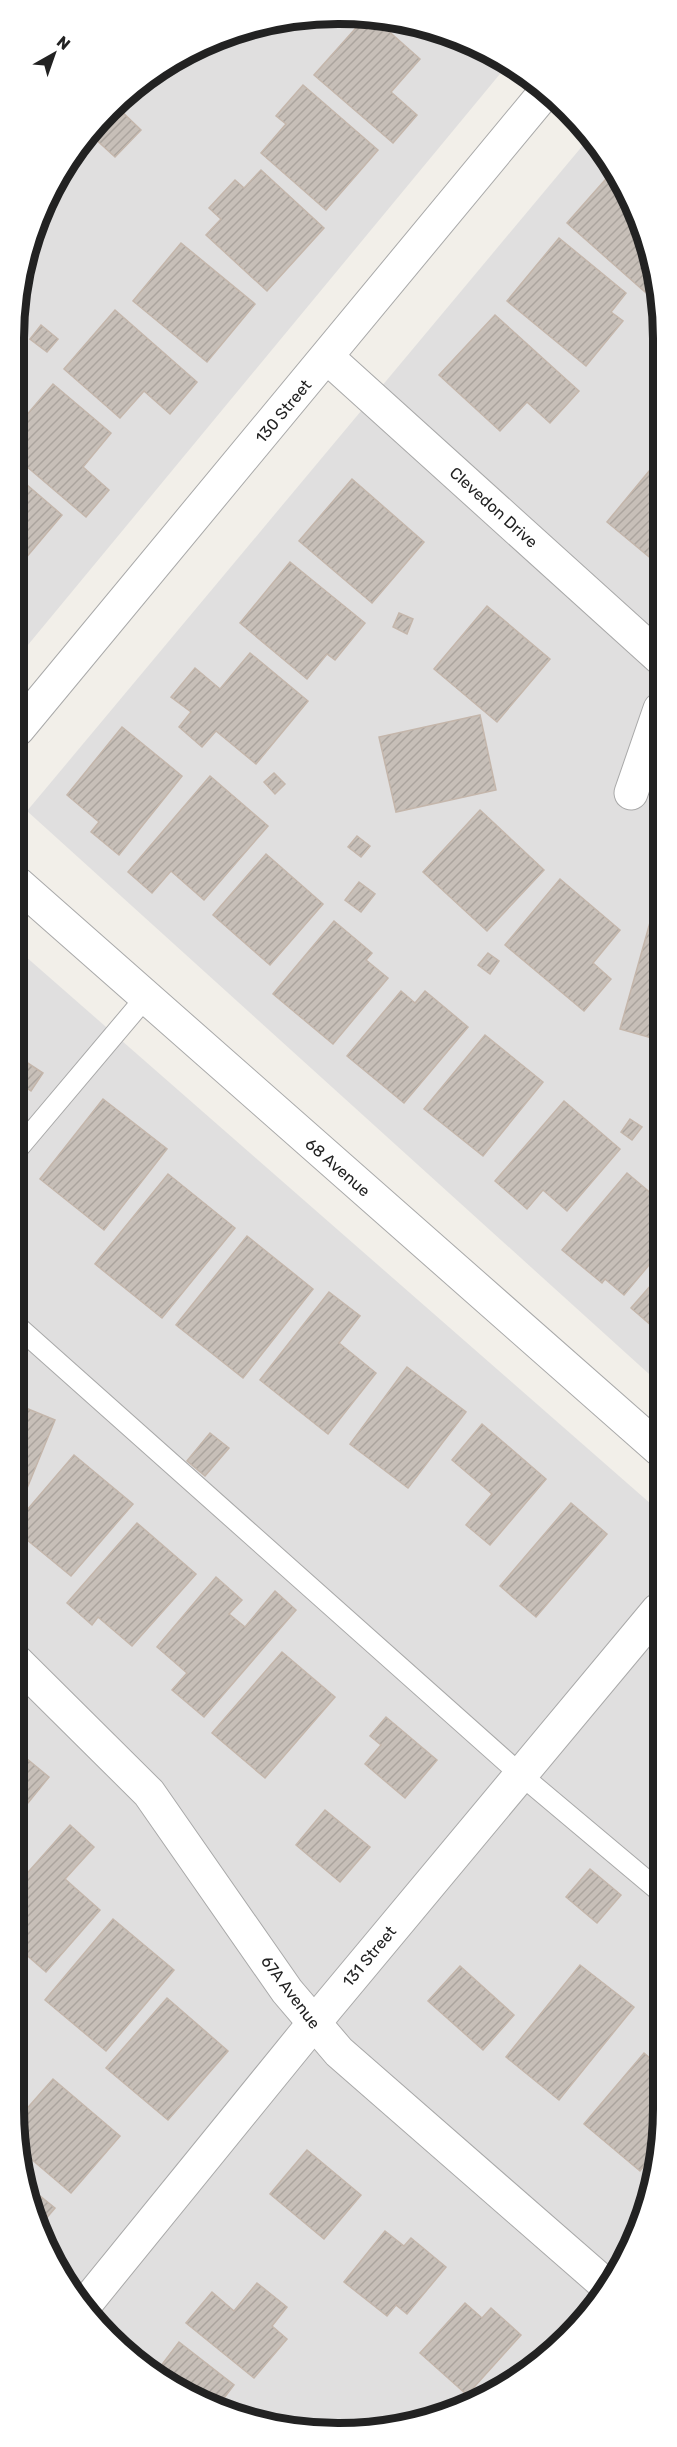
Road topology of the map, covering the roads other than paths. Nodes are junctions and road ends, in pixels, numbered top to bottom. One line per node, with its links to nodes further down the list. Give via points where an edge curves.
1 (541, 98): 2 (street, 130 Street)
2 (327, 357): 3 (street, Clevedon Drive); 4 (street, 130 Street)
3 (653, 652)
4 (24, 722)
5 (653, 729): 6 (street)
6 (631, 793)
7 (24, 889): 8 (street, 68 Avenue)
8 (146, 997): 9 (lane); 11 (street, 68 Avenue)
9 (24, 1142)
10 (24, 1332): 14 (lane)
11 (653, 1444)
12 (653, 1616): 14 (street, 131 Street)
13 (24, 1669): 16 (street, 67A Avenue, via 148,1793)
14 (520, 1774): 15 (lane); 16 (street, 131 Street)
15 (653, 1886)
16 (314, 2024): 17 (street, 67A Avenue, via 339,2052); 18 (street, 131 Street)
17 (601, 2281)
18 (89, 2300)

